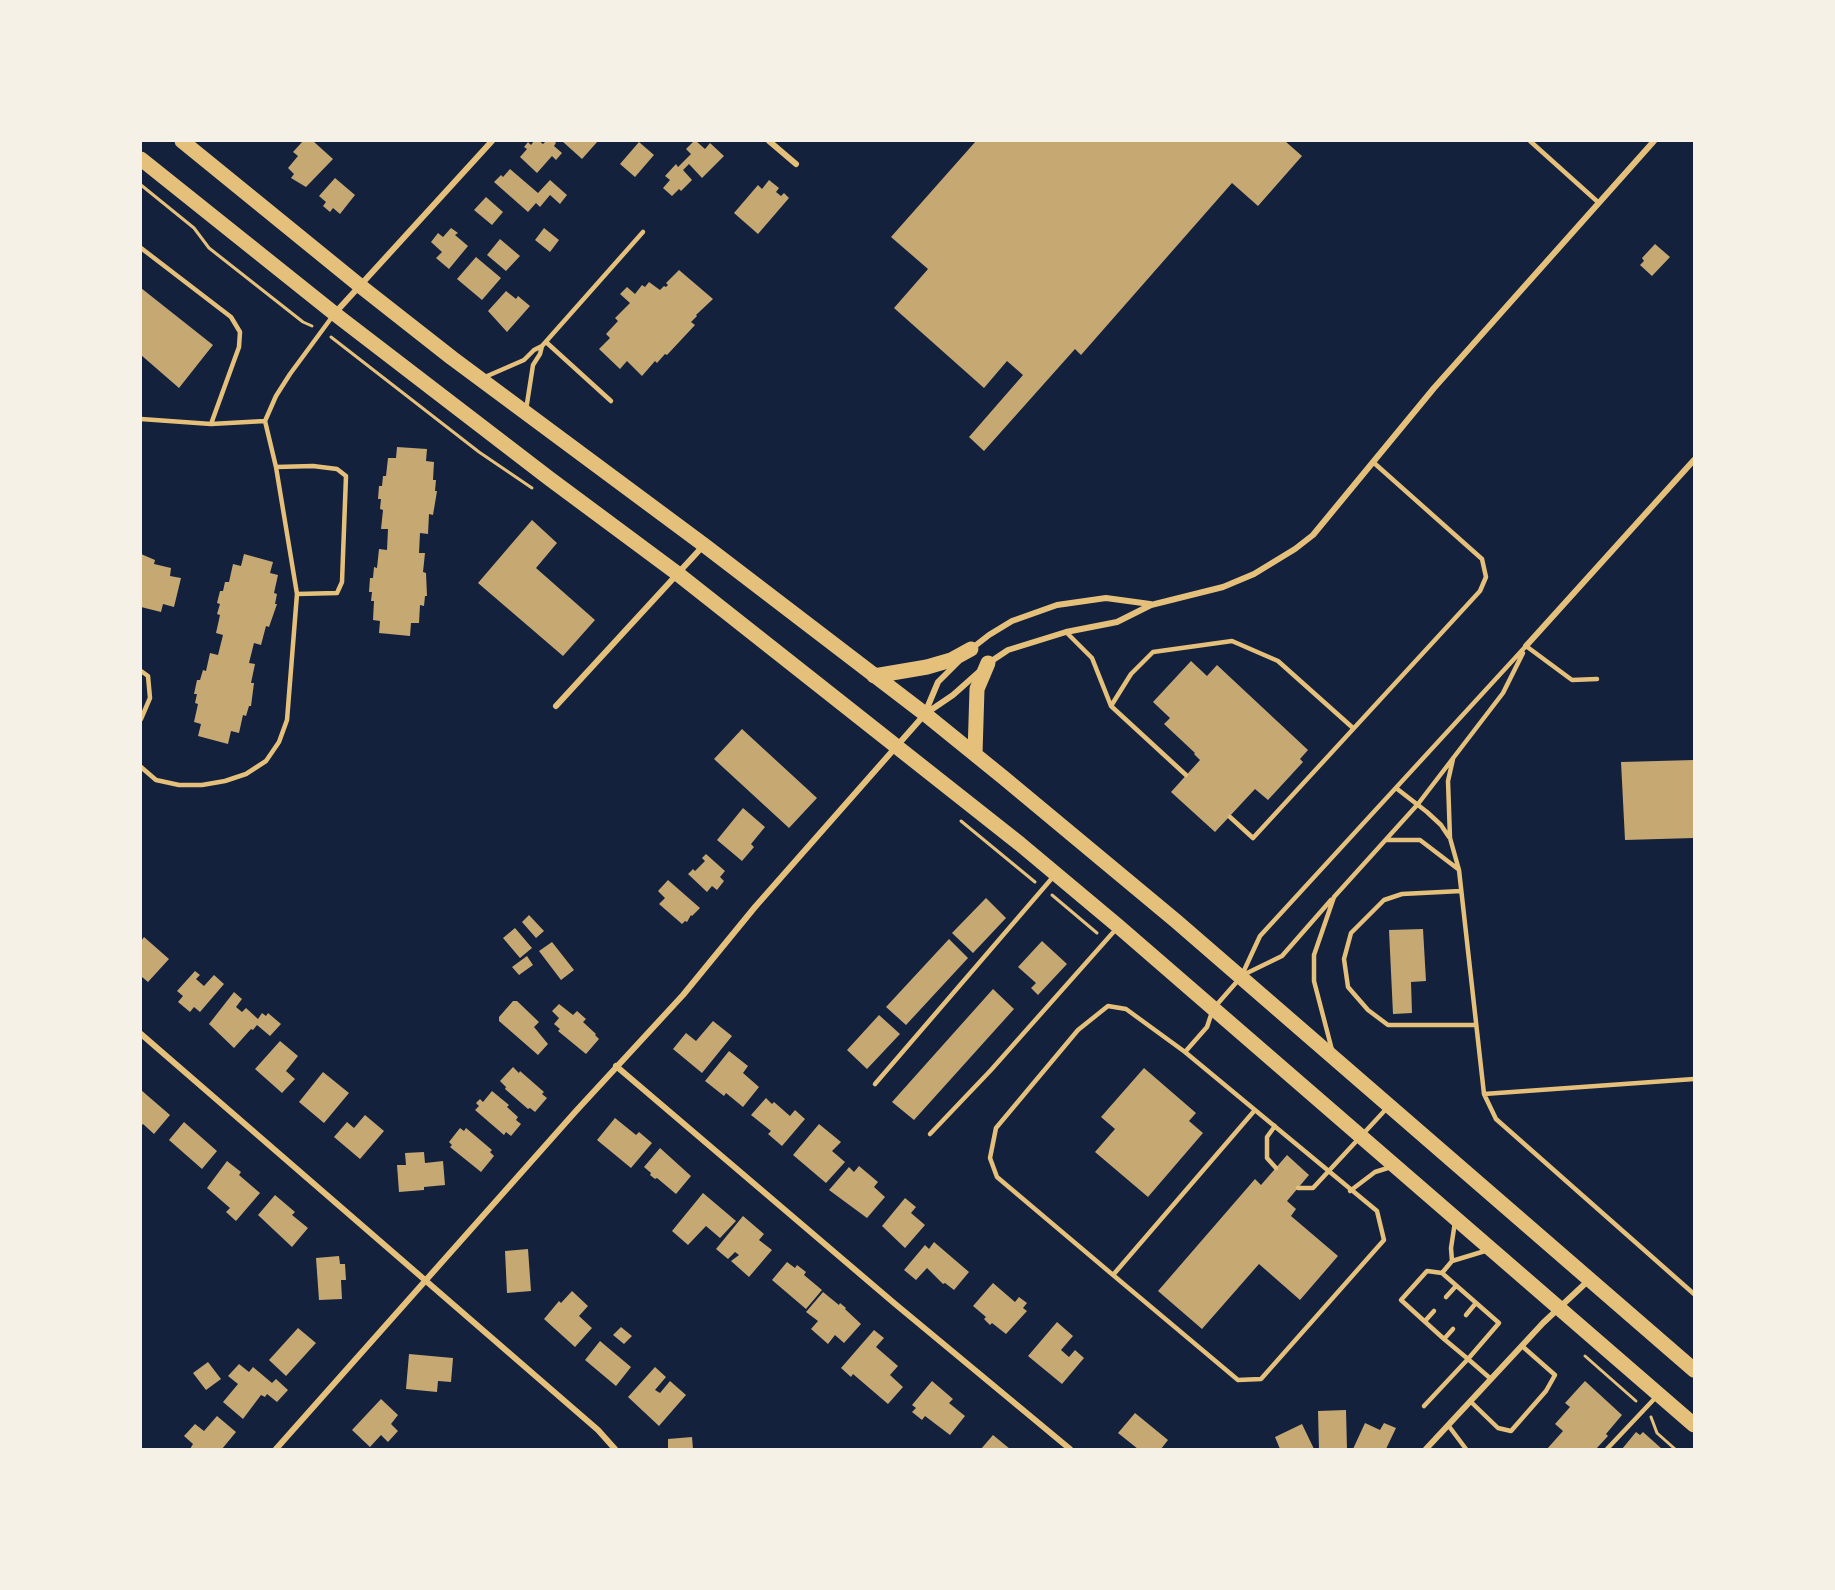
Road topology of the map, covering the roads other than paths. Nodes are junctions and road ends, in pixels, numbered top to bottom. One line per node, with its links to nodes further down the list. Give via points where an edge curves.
1 (182, 141): 11 (main road)
2 (492, 141): 11 (street)
3 (769, 141): 7 (street)
4 (1530, 141): 8 (lane)
5 (1654, 141): 8 (street)
6 (141, 159): 12 (main road)
7 (796, 164)
8 (1599, 203): 21 (street)
9 (643, 232): 13 (lane)
10 (141, 248): 19 (lane, via 231,317 240,332 239,347)
11 (359, 285): 12 (street); 14 (main road)
12 (334, 314): 18 (lane, via 290,374); 24 (main road)
13 (544, 344): 14 (lane, via 524,360); 15 (lane); 16 (lane, via 533,365)
14 (480, 379): 16 (main road)
15 (611, 401)
16 (526, 413): 23 (main road)
17 (141, 419): 19 (lane)
18 (265, 421): 19 (lane); 22 (lane)
19 (211, 424)
20 (1694, 460): 28 (street)
21 (1373, 462): 26 (street, via 1313,535 1295,549 1254,574); 38 (lane, via 1482,559 1486,577 1479,591)
22 (276, 467): 25 (lane); 25 (lane, via 338,469 346,476 342,582 337,593)
23 (704, 545): 24 (street); 32 (main road)
24 (678, 574): 34 (street); 39 (main road)
25 (297, 594): 42 (lane, via 287,720 266,761 225,782 202,785 156,780)
26 (1151, 605): 27 (street, via 1117,622); 29 (street, via 1106,598 1057,605 1012,621)
27 (1066, 632): 30 (street, via 1008,650); 35 (lane, via 1092,658)
28 (1526, 646): 33 (lane, via 1572,680); 41 (lane, via 1503,693); 44 (lane)
29 (971, 649): 32 (main road, via 927,667); 36 (street, via 938,682)
30 (988, 663): 36 (street); 40 (main road, via 976,689)
31 (141, 671): 37 (lane, via 148,676 150,698)
32 (874, 676): 36 (main road)
33 (1597, 679)
34 (556, 706)
35 (1111, 706): 38 (lane, via 1131,674 1153,652 1232,641 1278,661); 43 (lane)
36 (925, 714): 39 (street); 40 (main road)
37 (141, 719)
38 (1353, 728): 46 (lane, via 1253,838)
39 (898, 746): 50 (main road); 60 (street, via 683,995)
40 (975, 754): 54 (main road)
41 (1453, 759): 45 (lane); 47 (lane, via 1448,781)
42 (141, 767)
43 (1186, 775)
44 (1396, 788): 45 (lane); 54 (lane, via 1260,936)
45 (1418, 804): 47 (lane); 48 (lane)
46 (1230, 817)
47 (1450, 838): 49 (lane)
48 (1386, 840): 49 (lane, via 1420,840); 52 (lane)
49 (1459, 870): 51 (lane)
50 (1055, 874): 53 (main road); 62 (lane)
51 (1461, 891): 56 (lane); 56 (lane, via 1402,894 1384,900 1351,933 1344,959 1348,987 1388,1025)
52 (1334, 897): 54 (lane, via 1282,956); 59 (lane, via 1314,955 1314,981)
53 (1118, 926): 55 (main road); 67 (lane)
54 (1241, 977): 55 (lane); 59 (main road)
55 (1213, 1009): 58 (lane, via 1207,1027); 68 (main road)
56 (1476, 1025): 63 (lane)
57 (141, 1034): 80 (street)
58 (1185, 1052): 65 (lane); 78 (lane, via 1126,1009 1108,1006 1078,1030 996,1128 990,1158 997,1177)
59 (1334, 1059): 64 (main road)
60 (616, 1066): 80 (street); 102 (street)
61 (1694, 1079): 63 (lane)
62 (875, 1084)
63 (1484, 1094): 82 (lane, via 1496,1119)
64 (1390, 1105): 68 (lane); 79 (main road)
65 (1256, 1110): 66 (lane); 78 (lane)
66 (1275, 1126): 70 (lane, via 1267,1137 1267,1158); 71 (lane)
67 (930, 1134)
68 (1361, 1137): 69 (main road); 71 (lane)
69 (1394, 1166): 73 (lane, via 1375,1172); 74 (main road)
70 (1276, 1168)
71 (1328, 1172): 72 (lane, via 1313,1188); 73 (lane)
72 (1298, 1188)
73 (1350, 1191): 78 (lane, via 1377,1211 1384,1240 1262,1378 1238,1380)
74 (1455, 1219): 75 (main road); 76 (lane)
75 (1490, 1250): 76 (lane); 85 (main road)
76 (1452, 1261): 77 (lane)
77 (1442, 1274): 81 (lane); 88 (lane, via 1427,1271 1401,1300)
78 (1113, 1275)
79 (1590, 1279): 85 (street); 93 (main road)
80 (426, 1280): 100 (street); 101 (street)
81 (1456, 1286): 83 (lane); 84 (lane)
82 (1694, 1294)
83 (1446, 1297)
84 (1476, 1304): 87 (lane); 92 (lane, via 1499,1323)
85 (1557, 1308): 91 (street); 95 (main road)
86 (1434, 1311): 88 (lane)
87 (1466, 1315)
88 (1425, 1321): 90 (lane)
89 (1453, 1329): 90 (lane)
90 (1444, 1339): 92 (lane)
91 (1522, 1346): 94 (street); 96 (lane, via 1555,1375 1511,1431 1498,1428)
92 (1468, 1359): 94 (lane); 97 (lane)
93 (1694, 1370)
94 (1491, 1379): 96 (street)
95 (1658, 1395): 99 (main road); 105 (lane)
96 (1470, 1401): 98 (street)
97 (1424, 1406)
98 (1448, 1425): 103 (street); 104 (lane)
99 (1694, 1425)
100 (276, 1449)
101 (615, 1449)
102 (1070, 1449)
103 (1426, 1449)
104 (1466, 1449)
105 (1607, 1449)

